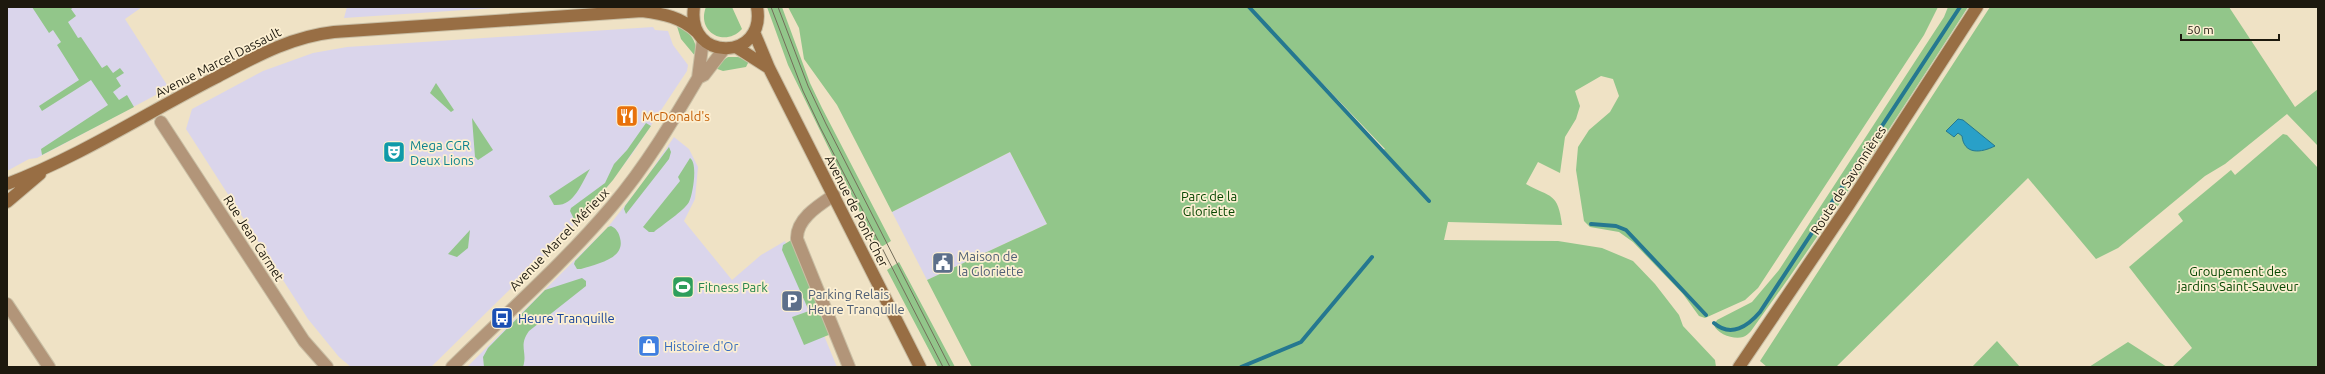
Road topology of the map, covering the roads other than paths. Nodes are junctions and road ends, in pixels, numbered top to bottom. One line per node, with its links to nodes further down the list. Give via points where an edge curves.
1 (661, 7): 5 (main road, Avenue Marcel Dassault)
2 (694, 7): 7 (main road, via 693,15)
3 (756, 7): 6 (main road, via 757,24)
4 (1977, 7): 22 (main road, Route de Savonnières, via 1848,206)
5 (642, 11): 7 (main road, Avenue Marcel Dassault, via 665,14 686,22); 12 (main road, Avenue Marcel Dassault, via 334,32 298,38 268,50)
6 (754, 32): 8 (main road, via 746,41); 9 (main road, Avenue de Pont-Cher)
7 (700, 36): 8 (main road, Avenue Marcel Dassault, via 713,46); 10 (street, Avenue Marcel Mérieux)
8 (730, 48): 9 (main road); 10 (street, Avenue Marcel Mérieux)
9 (769, 68): 14 (main road, Avenue de Pont-Cher)
10 (698, 78): 19 (street, Avenue Marcel Mérieux, via 658,144 612,206)
11 (161, 122): 18 (street, Rue Jean Carmet, via 304,341)
12 (58, 161): 13 (main road, Avenue Marcel Dassault); 15 (main road, Avenue Marcel Dassault)
13 (7, 184)
14 (834, 195): 20 (street, via 803,219 797,238); 21 (main road, Avenue de Pont-Cher)
15 (7, 202)
16 (8, 304): 17 (street)
17 (49, 367)
18 (327, 367)
19 (452, 367)
20 (849, 367)
21 (920, 367)
22 (1739, 367)

